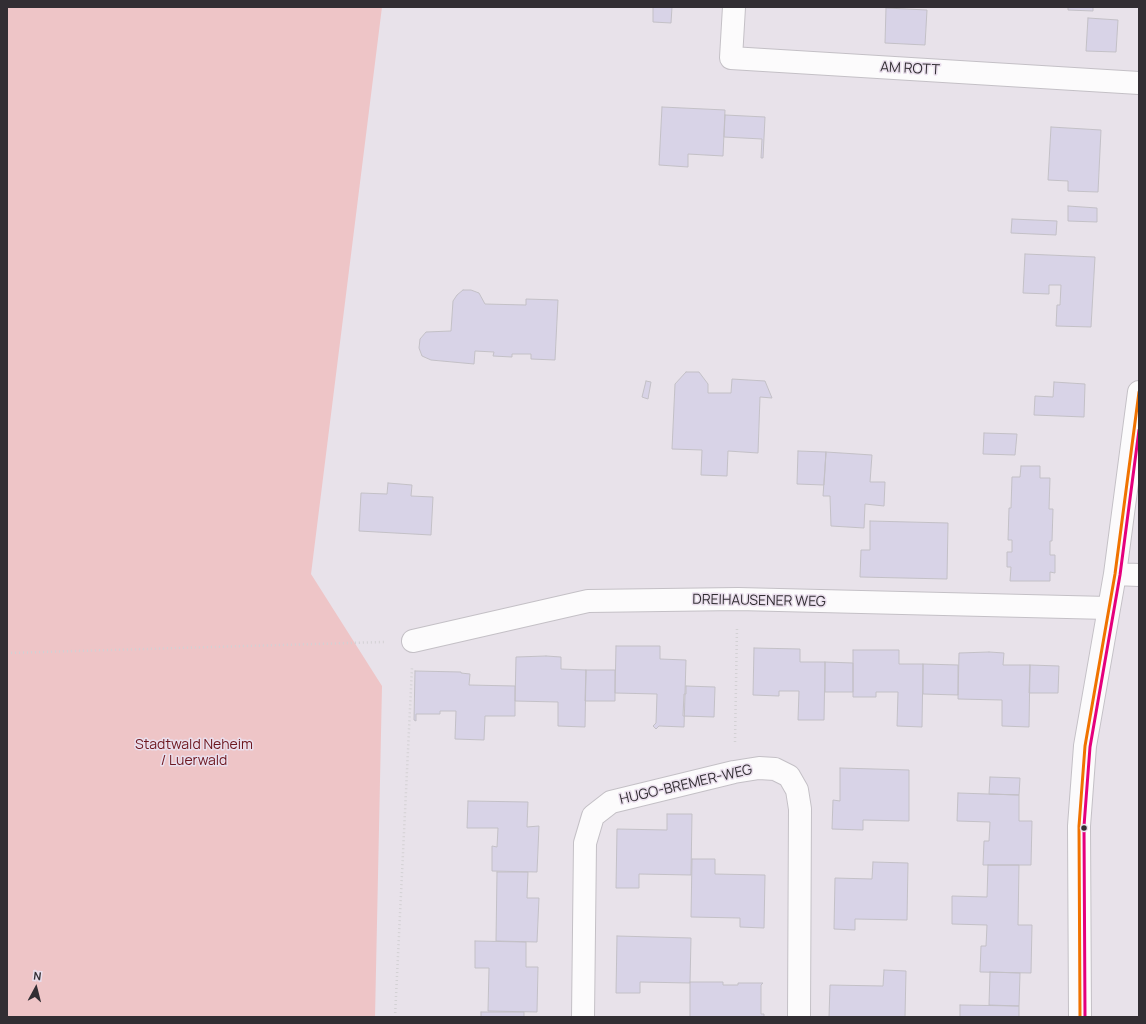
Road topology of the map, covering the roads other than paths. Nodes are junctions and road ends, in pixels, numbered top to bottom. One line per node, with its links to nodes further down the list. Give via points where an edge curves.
1 (734, 7): 2 (street, AM ROTT, via 732,58)
2 (1139, 83)
3 (1139, 392): 4 (street)
4 (1115, 574): 5 (street); 6 (street)
5 (1139, 575)
6 (1108, 608): 7 (street, DREIHAUSENER WEG, via 738,599 588,601); 10 (street, via 1085,746 1079,826)
7 (414, 641)
8 (583, 1017): 9 (street, HUGO-BREMER-WEG, via 585,843 593,816 611,802 759,768 775,769 789,776 797,790 800,809)
9 (799, 1017)
10 (1080, 1017)

